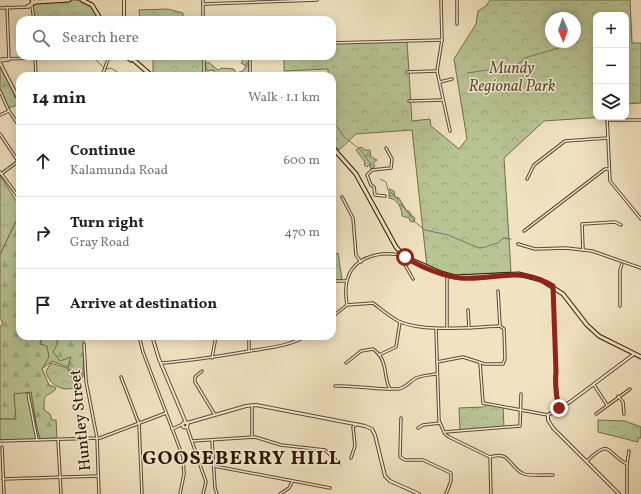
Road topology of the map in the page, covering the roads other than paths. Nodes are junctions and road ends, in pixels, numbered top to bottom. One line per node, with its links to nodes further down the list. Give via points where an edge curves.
1 (68, 0): 9 (main road)
2 (82, 0): 16 (main road, via 92,5)
3 (124, 0): 17 (street)
4 (203, 0): 11 (street)
5 (318, 0): 11 (street)
6 (441, 0): 20 (street)
7 (457, 0): 19 (street)
8 (46, 1): 9 (main road); 10 (main road)
9 (55, 1)
10 (34, 2): 12 (street); 12 (street); 15 (street)
11 (203, 4): 18 (street)
12 (25, 7): 14 (street)
13 (0, 8): 14 (street)
14 (7, 8): 23 (street)
15 (34, 16)
16 (99, 16)
17 (124, 16)
18 (203, 16)
19 (458, 24)
20 (442, 40): 21 (street); 31 (street)
21 (336, 43)
22 (16, 59): 23 (street)
23 (9, 60): 29 (street)
24 (35, 60): 32 (street)
25 (108, 60): 33 (street)
26 (131, 60): 30 (main road)
27 (204, 60): 35 (street)
28 (250, 60): 36 (street)
29 (0, 61): 41 (street)
30 (134, 62): 34 (main road)
31 (437, 71): 37 (street); 39 (street)
32 (36, 72)
33 (104, 72)
34 (147, 72)
35 (204, 72)
36 (250, 72)
37 (407, 72)
38 (452, 80): 39 (street)
39 (440, 83): 42 (street)
40 (0, 91): 44 (street)
41 (16, 94)
42 (444, 100): 43 (street); 50 (street)
43 (409, 102)
44 (9, 111): 45 (street); 49 (street)
45 (0, 115)
46 (607, 120): 52 (street)
47 (629, 120): 48 (street)
48 (641, 120)
49 (16, 121)
50 (450, 131)
51 (0, 134): 55 (street)
52 (608, 138): 57 (street); 59 (street, via 565,141 534,165)
53 (386, 148): 60 (street, via 392,159 391,168 369,171 367,174)
54 (336, 151): 61 (main road)
55 (16, 157)
56 (16, 163): 58 (street)
57 (609, 169): 65 (street, via 613,186); 67 (street, via 605,169)
58 (1, 173): 62 (street)
59 (527, 179)
60 (371, 185): 61 (street); 63 (street, via 374,186 375,195)
61 (365, 188): 70 (main road)
62 (16, 194)
63 (386, 196)
64 (342, 197): 71 (street, via 353,218 356,255)
65 (641, 219)
66 (621, 225): 69 (street, via 615,222 582,224)
67 (524, 231)
68 (518, 244): 69 (street, via 535,249)
69 (583, 250): 72 (street, via 600,253)
70 (402, 254): 71 (street, via 380,254); 74 (main road, via 409,260); 75 (street)
71 (361, 262): 77 (street, via 353,267)
72 (622, 263): 73 (street); 83 (street)
73 (641, 268)
74 (447, 275): 78 (main road, via 466,278 522,274 538,278); 88 (street)
75 (413, 279)
76 (336, 281): 77 (street)
77 (346, 281): 82 (street)
78 (553, 286): 79 (main road); 81 (street)
79 (557, 290): 81 (street); 98 (main road, via 594,332 606,341)
80 (498, 291): 87 (street)
81 (554, 294): 120 (street, via 555,377)
82 (347, 305): 85 (street); 86 (street, via 373,303)
83 (620, 306)
84 (468, 310): 90 (street)
85 (336, 314)
86 (400, 322): 89 (street); 100 (street, via 396,347)
87 (500, 326): 90 (street); 106 (street, via 504,329 503,364)
88 (447, 327): 89 (street); 90 (street)
89 (436, 328): 105 (street)
90 (468, 328)
91 (140, 340): 122 (street)
92 (153, 340): 107 (street)
93 (215, 340): 101 (street)
94 (248, 340): 97 (street)
95 (300, 340): 97 (street)
96 (84, 344): 135 (street, Huntley Street, via 86,381)
97 (249, 351): 101 (street)
98 (630, 352): 99 (main road); 103 (street)
99 (634, 354): 102 (main road); 103 (street)
100 (379, 355): 104 (street, via 373,349 361,350); 113 (street, via 385,366)
101 (212, 358): 107 (street)
102 (641, 358)
103 (626, 359): 111 (street)
104 (346, 362)
105 (437, 362): 106 (street, via 464,357); 109 (street)
106 (480, 363): 121 (street, via 483,403)
107 (161, 364): 131 (street)
108 (202, 371): 125 (street, via 194,377 195,382)
109 (438, 374): 113 (street, via 425,375 399,389); 129 (street)
110 (121, 377): 128 (street)
111 (593, 384): 119 (street); 120 (street)
112 (335, 386): 113 (street)
113 (390, 389)
114 (630, 389): 117 (street)
115 (28, 394): 138 (street)
116 (521, 394): 121 (street)
117 (618, 396): 119 (street); 124 (street, via 623,402)
118 (252, 405): 125 (street); 130 (street); 136 (street)
119 (607, 405): 123 (street)
120 (559, 409): 126 (street)
121 (522, 410): 126 (street); 134 (street, via 518,427)
122 (166, 412): 128 (street); 133 (street)
123 (596, 414)
124 (624, 414)
125 (215, 415): 131 (street)
126 (548, 415): 146 (street, via 553,428)
127 (401, 418): 165 (street, via 400,457 405,460 423,460 451,473)
128 (139, 423): 135 (street); 159 (street)
129 (440, 423): 132 (street); 134 (street)
130 (357, 424): 145 (street, via 353,427 355,446); 164 (street, via 373,431 382,470 387,479)
131 (185, 426): 133 (street); 141 (street)
132 (418, 428)
133 (172, 429): 160 (street, via 183,457 184,474)
134 (444, 432): 144 (street, via 457,442)
135 (97, 438): 137 (street); 151 (street, Huntley Street)
136 (252, 438): 139 (street); 147 (street, via 281,445 325,450)
137 (58, 439): 138 (street); 152 (street)
138 (37, 440): 140 (street)
139 (212, 440): 141 (street); 149 (street)
140 (0, 441)
141 (192, 441): 161 (street, via 206,482)
142 (2, 447): 153 (street)
143 (629, 451): 148 (street)
144 (490, 457): 150 (street, via 508,458 519,472 526,475); 166 (street)
145 (351, 458)
146 (586, 462): 148 (street, via 596,452 607,449); 167 (street)
147 (340, 464)
148 (627, 464): 168 (street)
149 (214, 466): 154 (street); 162 (street, via 215,488)
150 (553, 475)
151 (98, 476): 152 (street); 158 (street, Huntley Street)
152 (60, 477): 153 (street); 157 (street)
153 (3, 479): 156 (street)
154 (292, 482): 155 (street); 163 (street, via 289,488)
155 (330, 488)
156 (4, 494)
157 (61, 494)
158 (99, 494)
159 (142, 494)
160 (180, 494)
161 (203, 494)
162 (218, 494)
163 (280, 494)
164 (419, 494)
165 (446, 494)
166 (491, 494)
167 (619, 494)
168 (627, 494)

